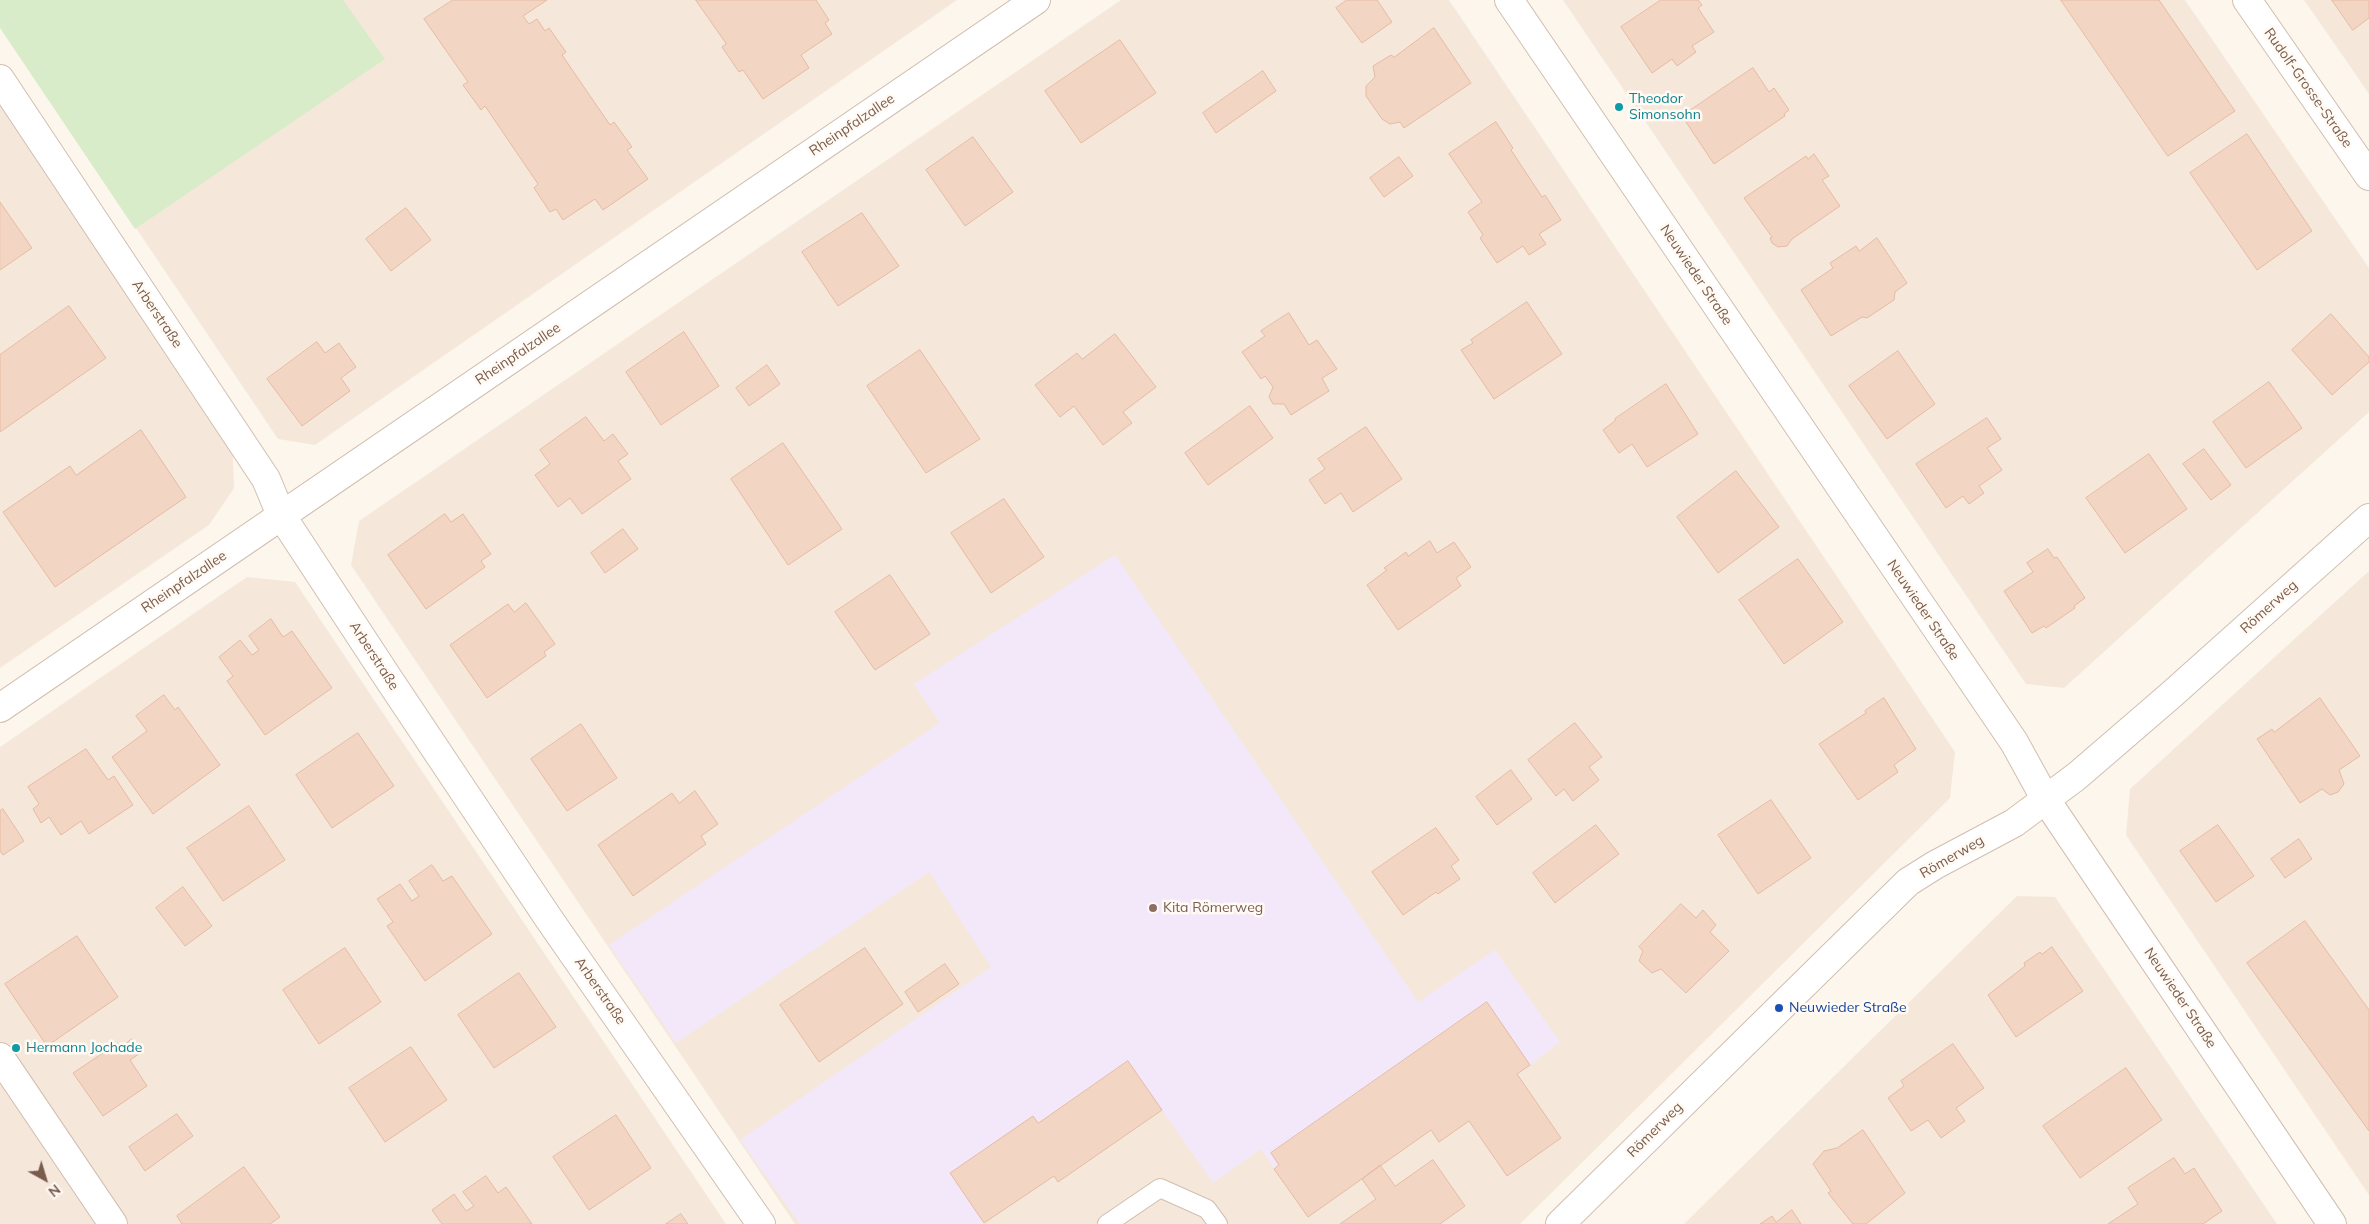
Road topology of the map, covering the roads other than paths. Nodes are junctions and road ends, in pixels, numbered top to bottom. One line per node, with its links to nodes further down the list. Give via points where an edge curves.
1 (1036, 0): 6 (street, Rheinpfalzallee)
2 (1509, 0): 9 (street, Neuwieder Straße, via 2014,742)
3 (2247, 0): 5 (street, Rudolf-Grosse-Straße)
4 (0, 79): 6 (street, Arberstraße, via 266,479)
5 (2369, 176)
6 (281, 515): 8 (street, Rheinpfalzallee); 12 (street, Arberstraße, via 549,919)
7 (2369, 518): 9 (street, Römerweg, via 2171,695)
8 (0, 708)
9 (2046, 800): 15 (street, Römerweg, via 2014,823 1935,864 1908,882); 16 (street, Neuwieder Straße)
10 (0, 1057): 11 (street)
11 (113, 1224)
12 (761, 1224)
13 (1107, 1224): 14 (lane, via 1160,1188 1207,1208)
14 (1218, 1224)
15 (1560, 1224)
16 (2332, 1224)

